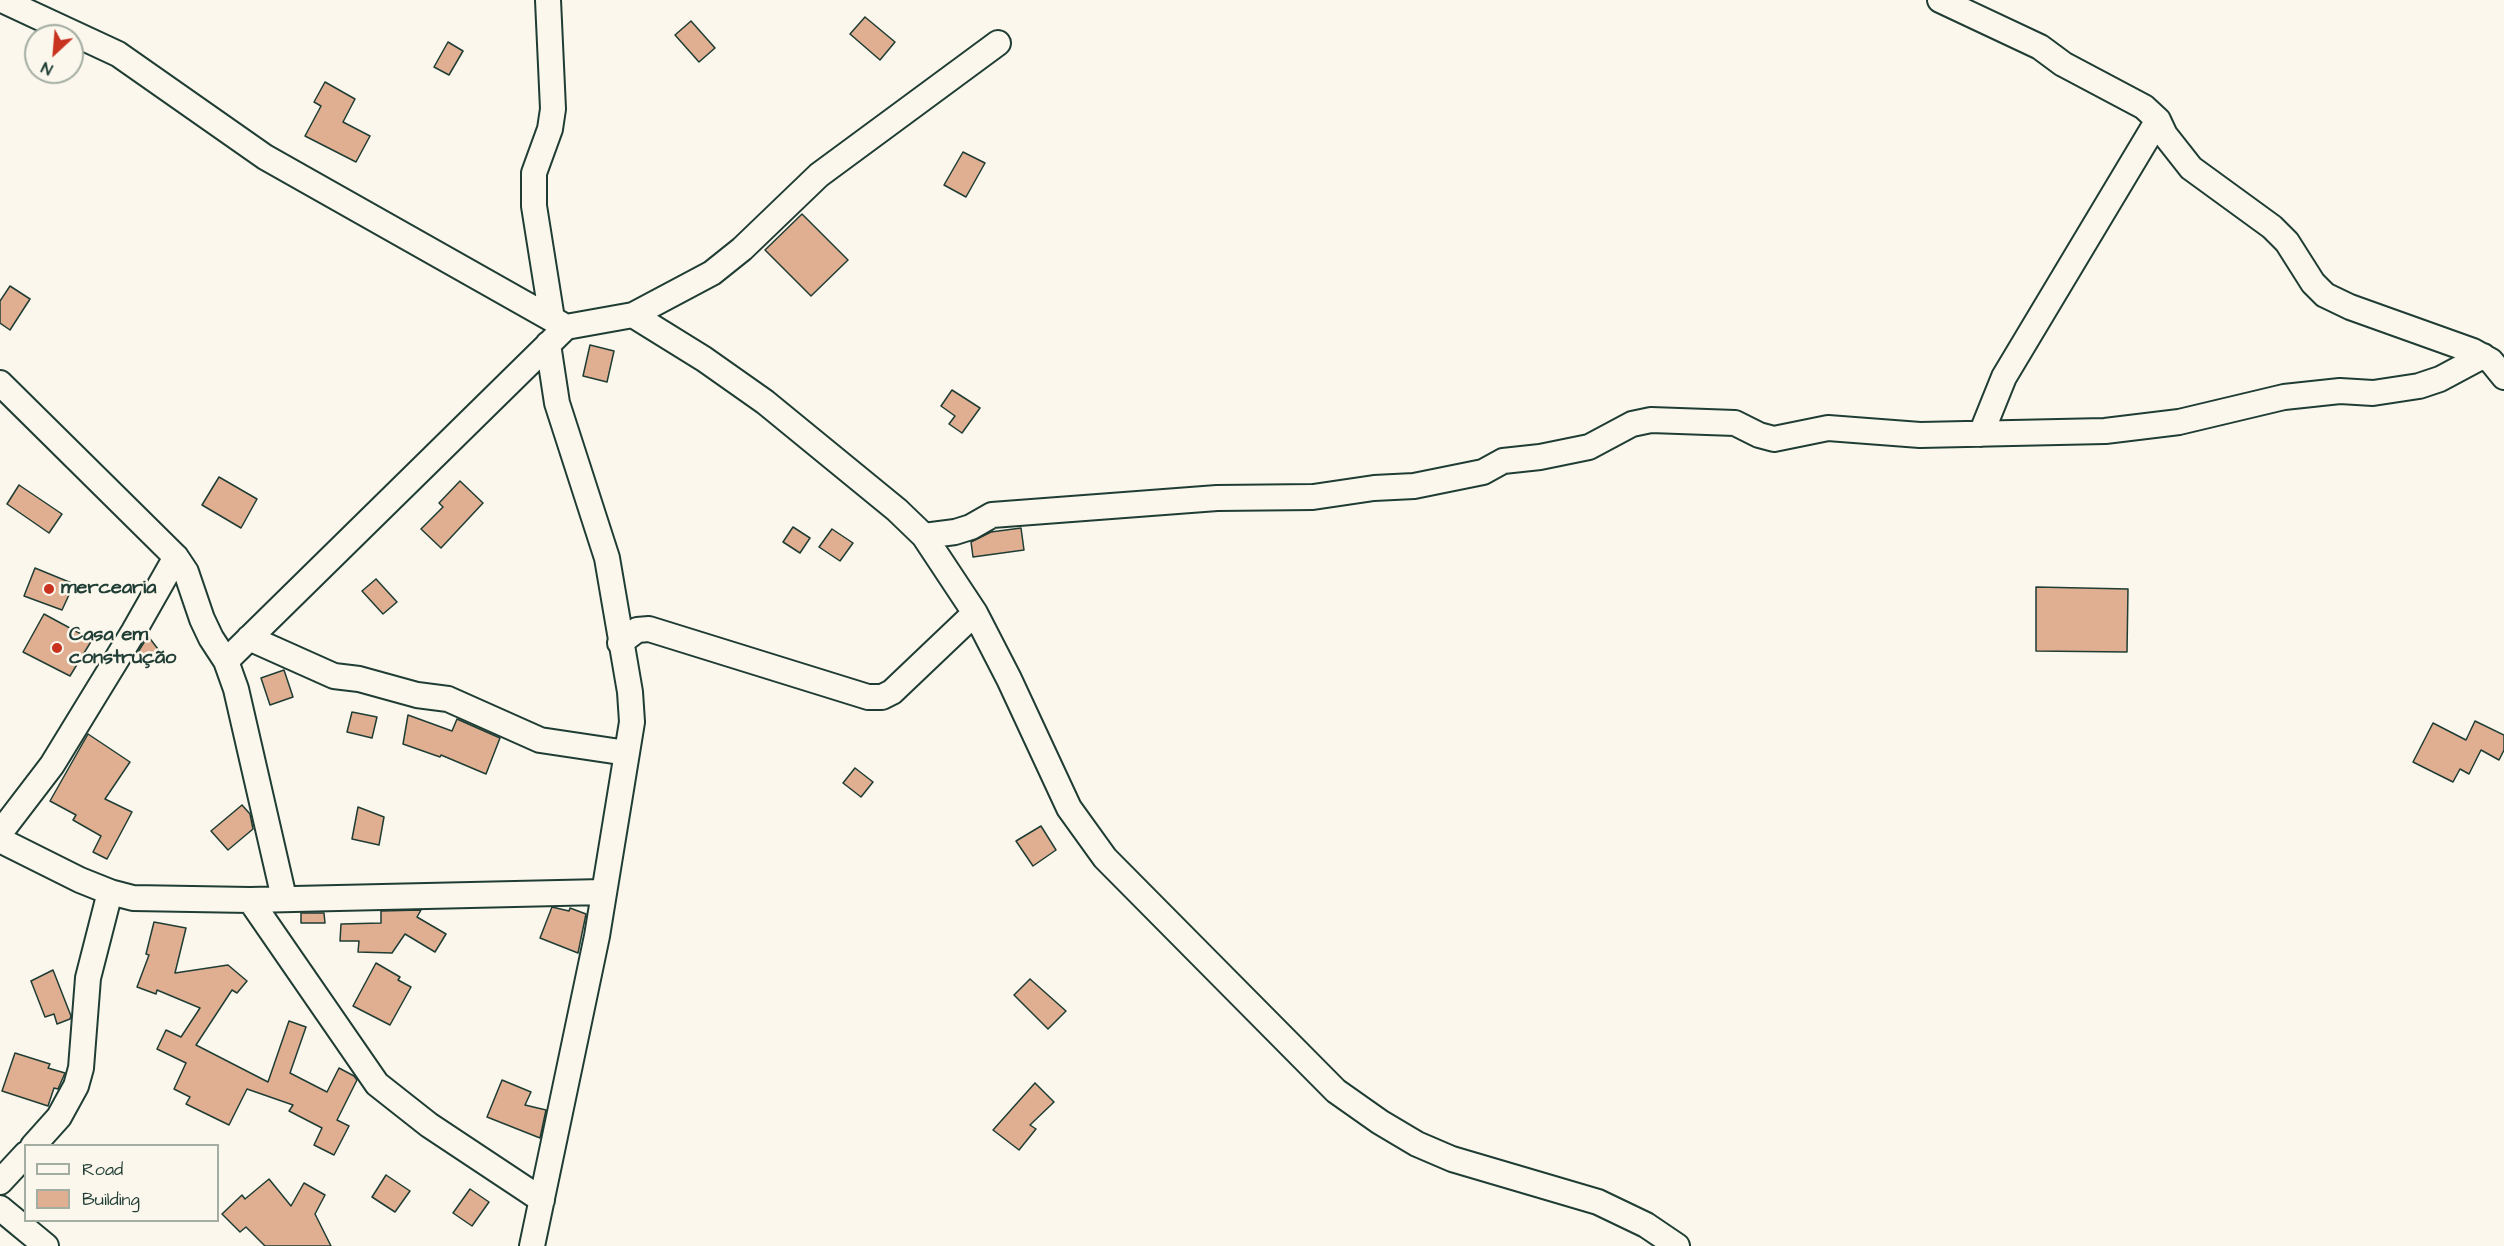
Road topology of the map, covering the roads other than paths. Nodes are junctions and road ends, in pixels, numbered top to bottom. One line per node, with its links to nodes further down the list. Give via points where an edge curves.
1 (2, 0): 7 (street, via 118,54 265,157)
2 (548, 0): 7 (street, via 553,109 534,173 534,206)
3 (1940, 0): 5 (street, via 2040,48 2144,107)
4 (998, 43): 6 (street, via 819,175 712,273)
5 (2158, 120): 9 (street, via 2191,168 2272,227 2325,295); 11 (street, via 2004,377)
6 (633, 315): 7 (street); 12 (street, via 765,402)
7 (559, 323): 8 (street)
8 (548, 344): 15 (street); 16 (street, via 557,404 607,558)
9 (2495, 363): 11 (street, via 2419,386 2373,393 2340,391 2284,397 2179,422 2105,431)
10 (0, 383): 13 (street)
11 (1981, 434): 12 (street, via 1920,435 1828,428 1774,439 1735,423 1651,420 1632,424 1589,447 1503,460 1483,472 1414,486 1313,497 1217,498 992,515 955,532)
12 (924, 536): 14 (street)
13 (176, 557): 17 (street, via 211,638); 19 (street, via 52,765)
14 (975, 613): 16 (street, via 882,697 868,697 649,628 637,630); 32 (street, via 1069,808 1105,858 1336,1091 1426,1148 1598,1202 1646,1225)
15 (249, 638): 17 (street); 18 (street, via 334,676 448,699 540,740)
16 (620, 643): 18 (street, via 632,722)
17 (226, 661): 23 (street, via 236,689)
18 (627, 753): 22 (street)
19 (0, 834)
20 (0, 840): 21 (street)
21 (110, 892): 24 (street, via 159,900); 25 (street, via 88,978 76,1086 59,1117)
22 (603, 892): 23 (street); 28 (street)
23 (284, 898): 24 (street)
24 (250, 900): 28 (street, via 377,1084 429,1125)
25 (35, 1144)
26 (24, 1156): 27 (street)
27 (0, 1182)
28 (542, 1200): 31 (street)
29 (0, 1208): 30 (street)
30 (46, 1246)
31 (532, 1246)
32 (1677, 1246)

